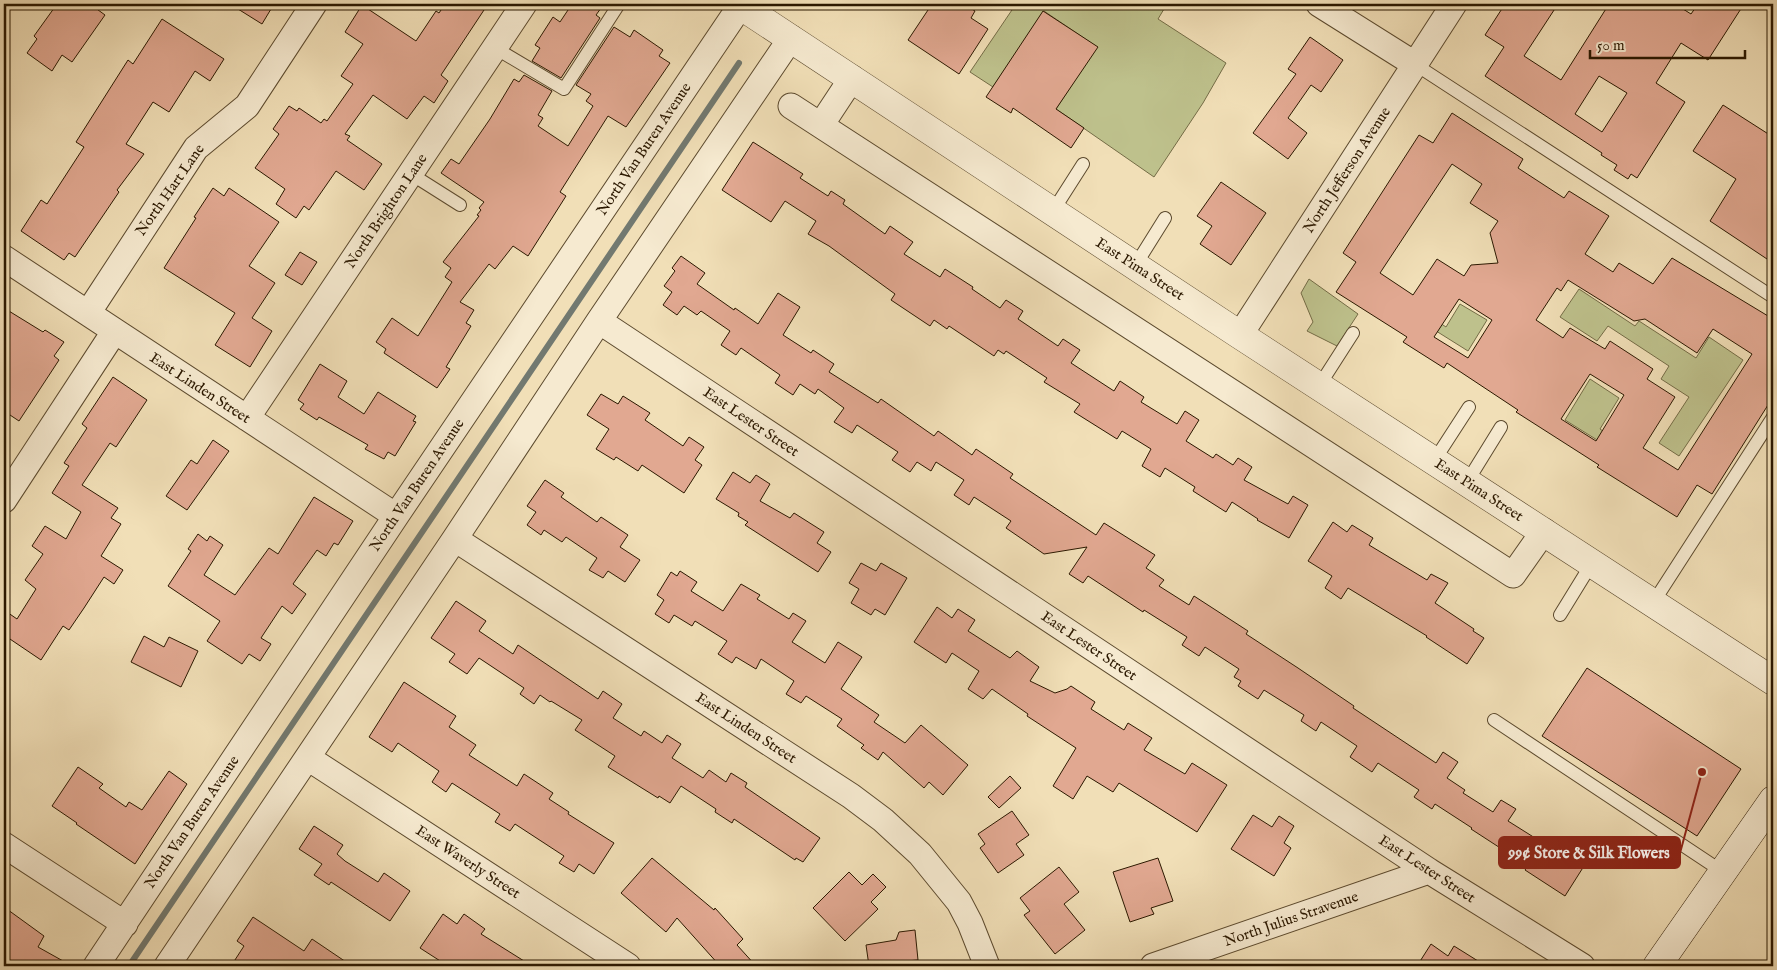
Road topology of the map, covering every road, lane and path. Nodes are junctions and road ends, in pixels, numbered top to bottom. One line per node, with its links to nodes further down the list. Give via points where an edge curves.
1 (314, 4): 21 (street, North Hart Lane, via 247,106 196,148)
2 (524, 4): 8 (street, North Brighton Lane)
3 (619, 4): 8 (lane, via 564,89)
4 (1319, 4): 9 (street)
5 (1454, 4): 9 (street, North Jefferson Avenue)
6 (739, 5): 7 (street, East Pima Street); 34 (street, North Van Buren Avenue)
7 (792, 38): 10 (street, East Pima Street); 22 (street)
8 (495, 48): 14 (street, North Brighton Lane)
9 (1416, 65): 20 (lane); 25 (street, North Jefferson Avenue)
10 (852, 78): 12 (street); 16 (street, East Pima Street)
11 (791, 106): 12 (street)
12 (821, 125): 35 (street, via 1513,575)
13 (1084, 164): 16 (lane)
14 (411, 174): 15 (lane); 29 (street, North Brighton Lane)
15 (460, 205)
16 (1053, 212): 19 (street, East Pima Street)
17 (1165, 218): 19 (lane)
18 (4, 258): 21 (street, East Linden Street)
19 (1135, 266): 25 (street, East Pima Street)
20 (1773, 297)
21 (88, 313): 23 (street, East Linden Street)
22 (599, 321): 36 (street); 45 (street, East Lester Street)
23 (114, 332): 29 (street, East Linden Street); 33 (street)
24 (1354, 333): 26 (lane)
25 (1240, 335): 26 (street, East Pima Street)
26 (1319, 386): 31 (street, East Pima Street)
27 (1469, 407): 31 (lane)
28 (1773, 417): 38 (lane)
29 (246, 418): 34 (street, East Linden Street)
30 (1501, 427): 32 (lane)
31 (1434, 461): 32 (street, East Pima Street)
32 (1467, 482): 35 (street, East Pima Street)
33 (4, 500)
34 (396, 516): 47 (street, North Van Buren Avenue)
35 (1544, 531): 37 (street, East Pima Street)
36 (455, 539): 42 (street); 51 (street, East Linden Street, via 883,820 920,854 959,902)
37 (1592, 563): 38 (street, East Pima Street); 39 (lane)
38 (1653, 603): 40 (street, East Pima Street)
39 (1560, 615)
40 (1773, 681)
41 (1494, 720): 46 (lane)
42 (308, 758): 49 (street); 50 (street, East Waverly Street)
43 (1773, 800): 46 (street)
44 (4, 844): 47 (street)
45 (1429, 871): 52 (street, North Julius Stravenue); 53 (street, East Lester Street)
46 (1723, 872): 54 (street)
47 (125, 924): 48 (street, North Van Buren Avenue)
48 (96, 966)
49 (167, 966)
50 (628, 966)
51 (987, 966)
52 (1153, 966)
53 (1582, 966)
54 (1657, 966)

